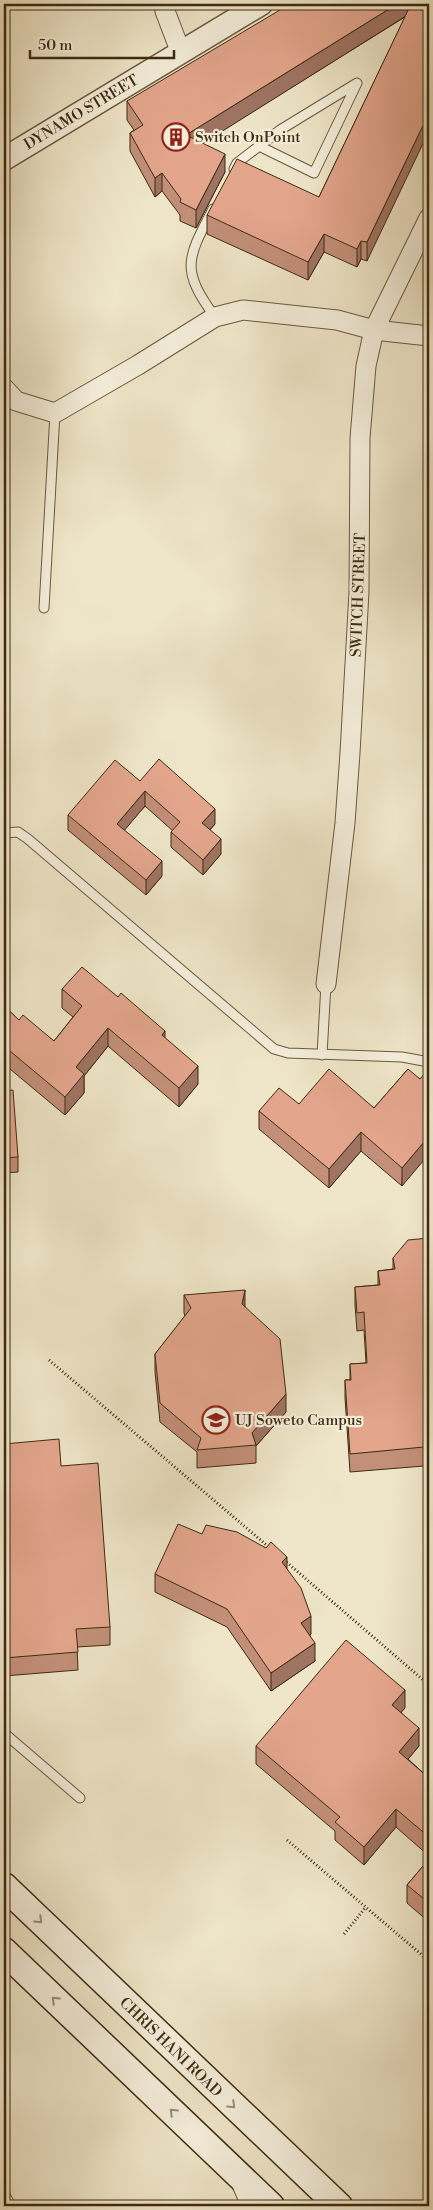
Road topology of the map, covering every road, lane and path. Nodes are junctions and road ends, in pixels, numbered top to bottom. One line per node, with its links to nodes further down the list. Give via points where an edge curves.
1 (164, 4): 3 (street)
2 (261, 4): 3 (street, DYNAMO STREET)
3 (181, 52): 5 (street, DYNAMO STREET)
4 (259, 146): 4 (lane, via 280,130 357,83 314,173); 6 (lane, via 237,163)
5 (4, 159)
6 (228, 181)
7 (219, 198): 9 (lane, via 196,242 190,271 198,293)
8 (429, 218): 10 (street, SWITCH STREET)
9 (215, 317): 10 (street, via 243,310 337,320); 13 (street)
10 (374, 330): 11 (street); 16 (street, SWITCH STREET, via 366,366 360,438 360,592 350,754)
11 (429, 336)
12 (4, 388): 13 (street, via 16,401)
13 (55, 413): 14 (lane)
14 (44, 608)
15 (4, 833): 17 (lane, via 18,832 28,839 270,1046 288,1053)
16 (326, 984): 17 (lane)
17 (322, 1055): 18 (lane, via 402,1057)
18 (429, 1062)
19 (48, 1360): 20 (path)
20 (276, 1553)
21 (283, 1559): 22 (path)
22 (429, 1685)
23 (4, 1733): 24 (lane)
24 (80, 1798)
25 (287, 1840): 27 (path)
26 (4, 1886): 36 (main road, CHRIS HANI ROAD, one-way to 36)
27 (366, 1907): 28 (path); 30 (path)
28 (344, 1934)
29 (4, 1951): 31 (main road, one-way to 29)
30 (429, 1961)
31 (223, 2160): 34 (lane); 35 (main road)
32 (4, 2193): 33 (lane)
33 (11, 2206)
34 (246, 2206)
35 (271, 2206)
36 (339, 2206)

